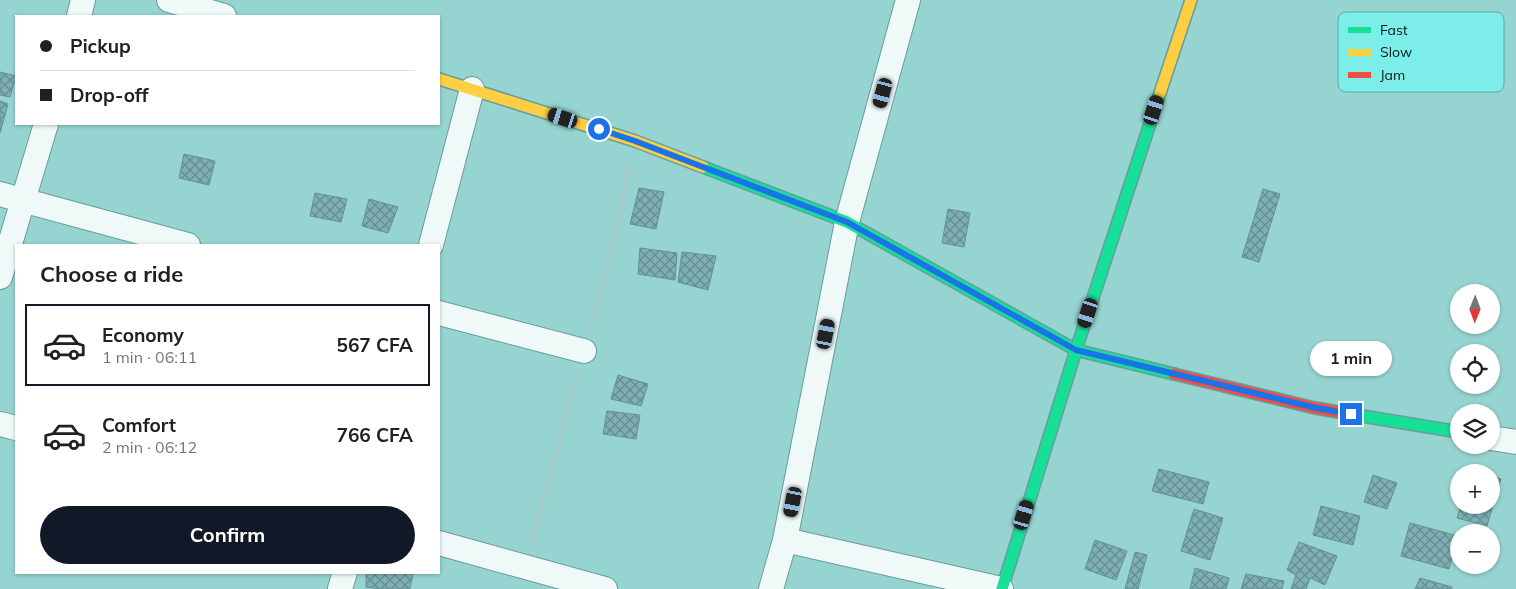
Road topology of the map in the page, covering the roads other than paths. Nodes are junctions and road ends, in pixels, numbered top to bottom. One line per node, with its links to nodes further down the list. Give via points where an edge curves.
1 (84, 0): 5 (street)
2 (169, 0): 6 (street)
3 (908, 0): 12 (street)
4 (1191, 0): 18 (street)
5 (79, 15)
6 (221, 15)
7 (440, 79): 8 (street)
8 (472, 89): 12 (street, via 635,141); 14 (street)
9 (46, 125): 11 (street)
10 (0, 194): 11 (street)
11 (23, 200): 13 (street); 15 (street)
12 (847, 222): 18 (street); 24 (street)
13 (184, 244)
14 (431, 244)
15 (0, 277)
16 (440, 313): 17 (street)
17 (584, 350)
18 (1076, 350): 21 (street, via 1316,408); 30 (street)
19 (0, 424): 20 (street)
20 (15, 428)
21 (1450, 430)
22 (1500, 439): 23 (street)
23 (1516, 442)
24 (785, 540): 29 (street); 30 (street)
25 (440, 543): 28 (street)
26 (344, 574): 27 (street)
27 (340, 589)
28 (606, 589)
29 (771, 589)
30 (1001, 589)

